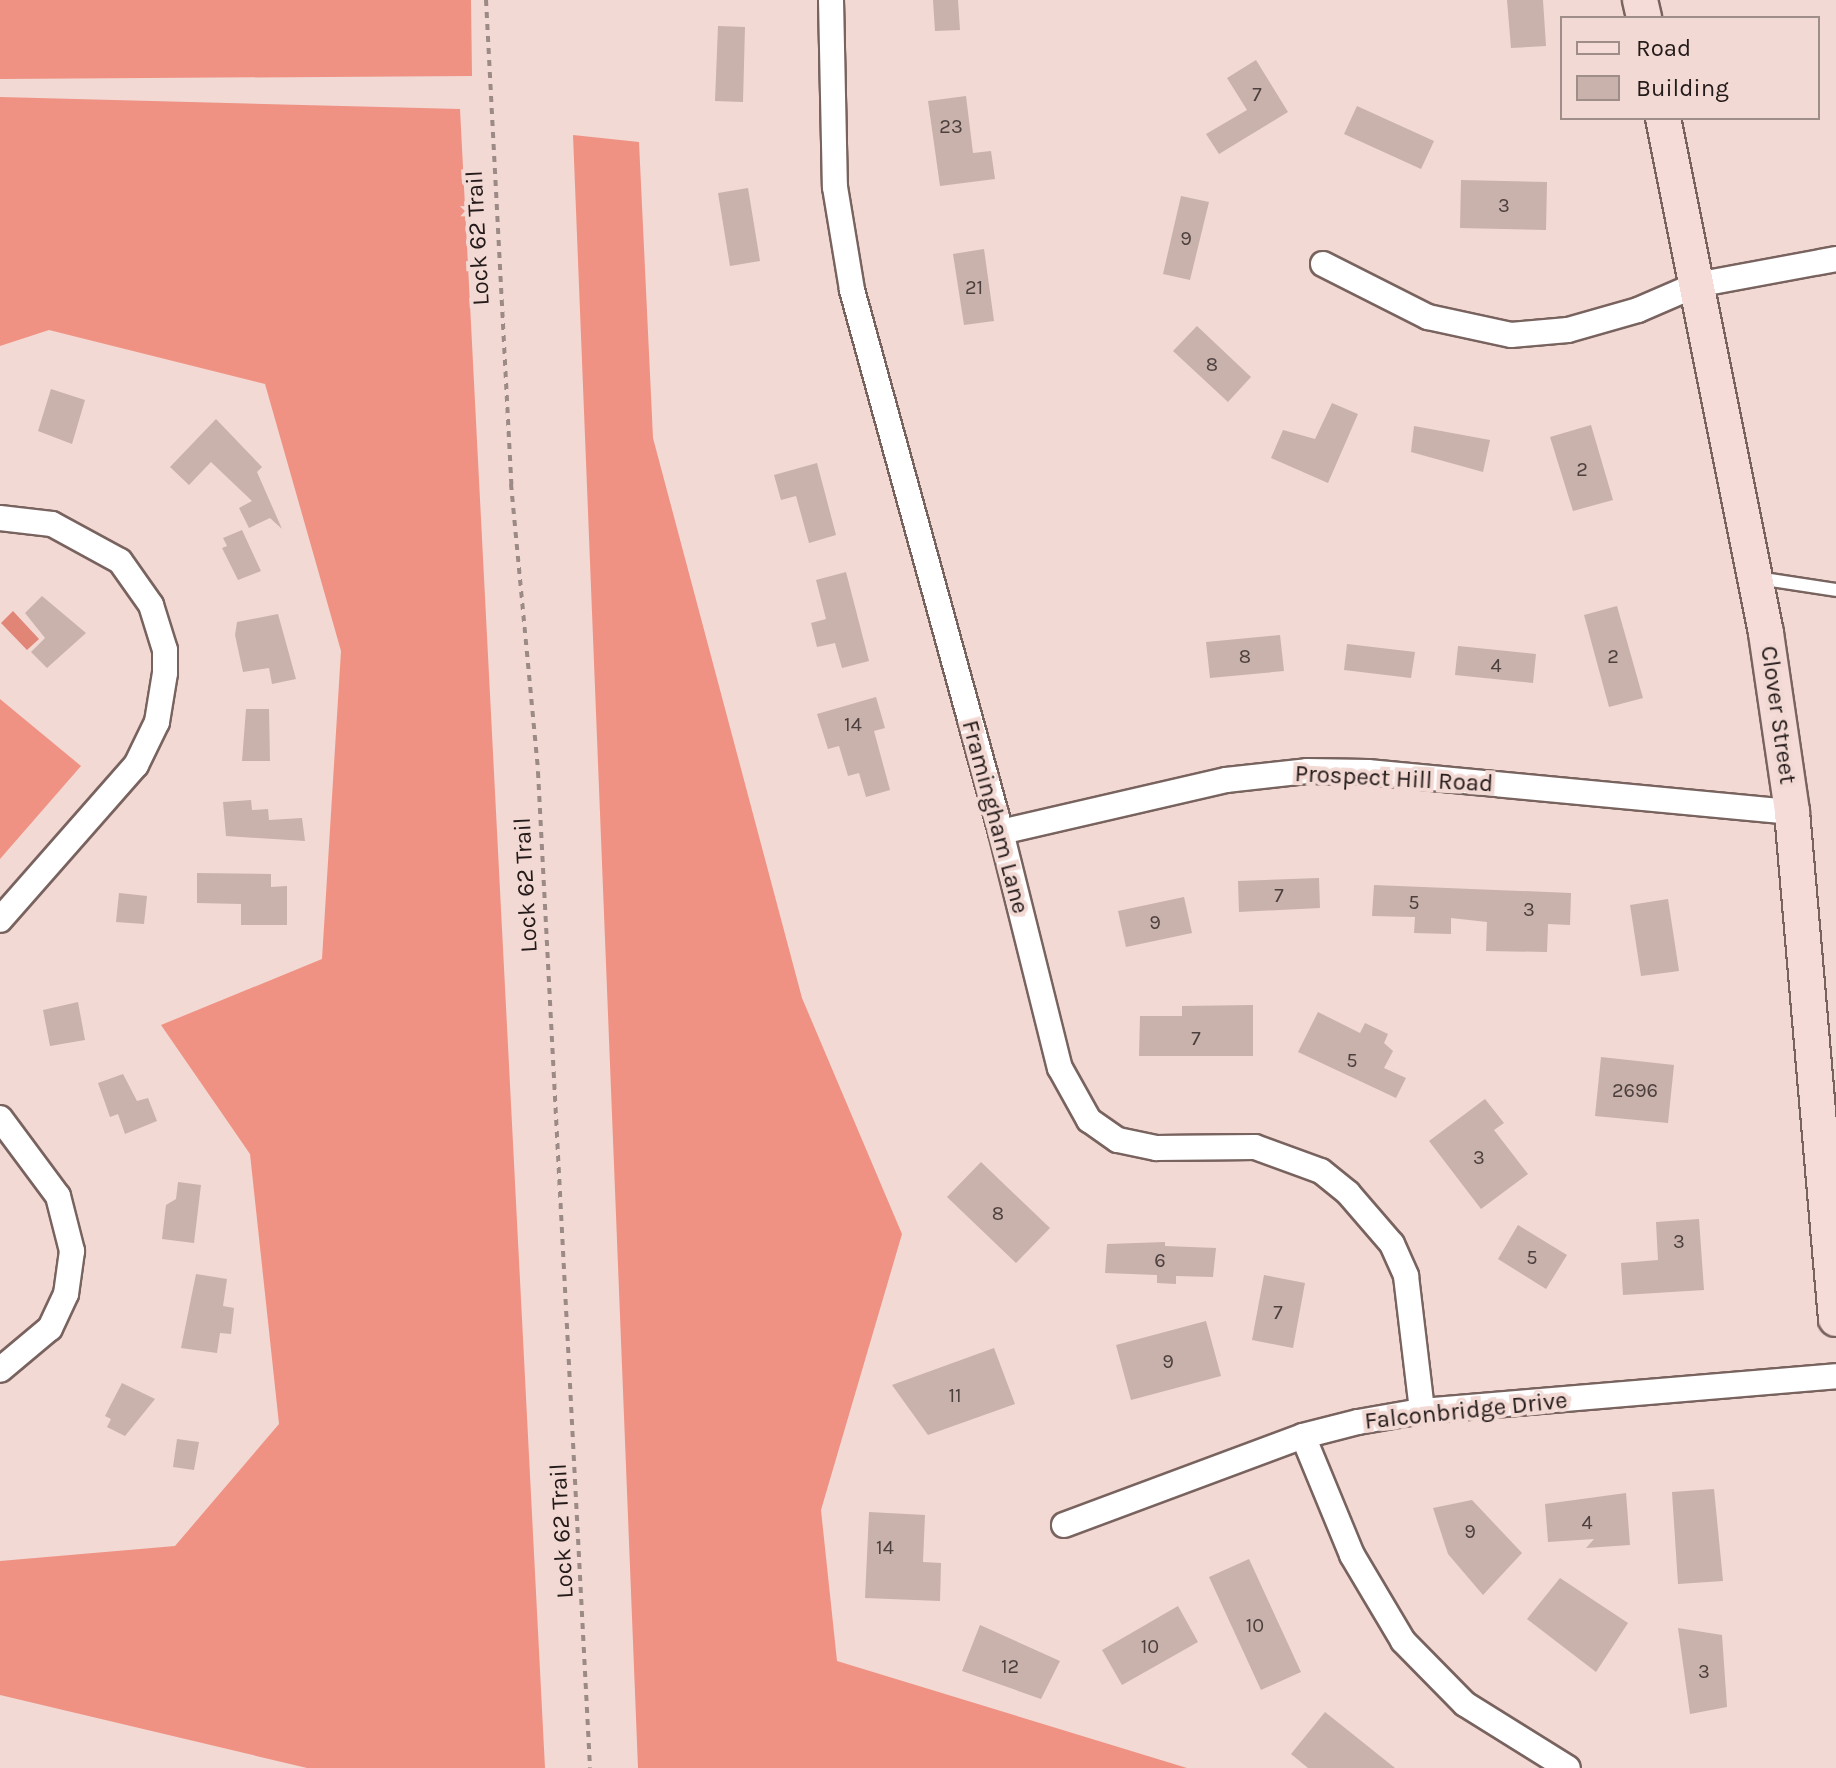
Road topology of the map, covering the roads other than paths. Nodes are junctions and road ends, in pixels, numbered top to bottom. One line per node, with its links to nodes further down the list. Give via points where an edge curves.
1 (831, 0): 10 (street, Framingham Lane, via 838,220)
2 (1663, 120): 5 (main road, Clover Street)
3 (1836, 259): 5 (street)
4 (1323, 264): 5 (street, via 1428,317 1511,335 1600,322)
5 (1696, 285): 7 (main road, Clover Street)
6 (0, 518): 11 (street, via 52,524 120,561 151,605 165,650 165,673 157,722 136,765)
7 (1755, 577): 8 (lane); 9 (main road, Clover Street)
8 (1836, 590)
9 (1792, 812): 10 (street, Prospect Hill Road, via 1368,772 1307,771 1226,780); 13 (main road, Clover Street)
10 (1001, 832): 16 (street, Framingham Lane, via 1051,1041 1079,1107 1118,1140 1156,1148 1255,1147 1321,1171 1348,1193 1392,1244 1406,1276)
11 (0, 920)
12 (0, 1118): 14 (street, via 58,1196 72,1251 66,1294 50,1328)
13 (1836, 1319)
14 (0, 1370)
15 (1836, 1376): 16 (street, Falconbridge Drive)
16 (1422, 1411): 17 (street, Falconbridge Drive)
17 (1303, 1436): 18 (street, Falconbridge Drive); 19 (street, via 1352,1555 1403,1641 1465,1704)
18 (1064, 1525)
19 (1568, 1768)

